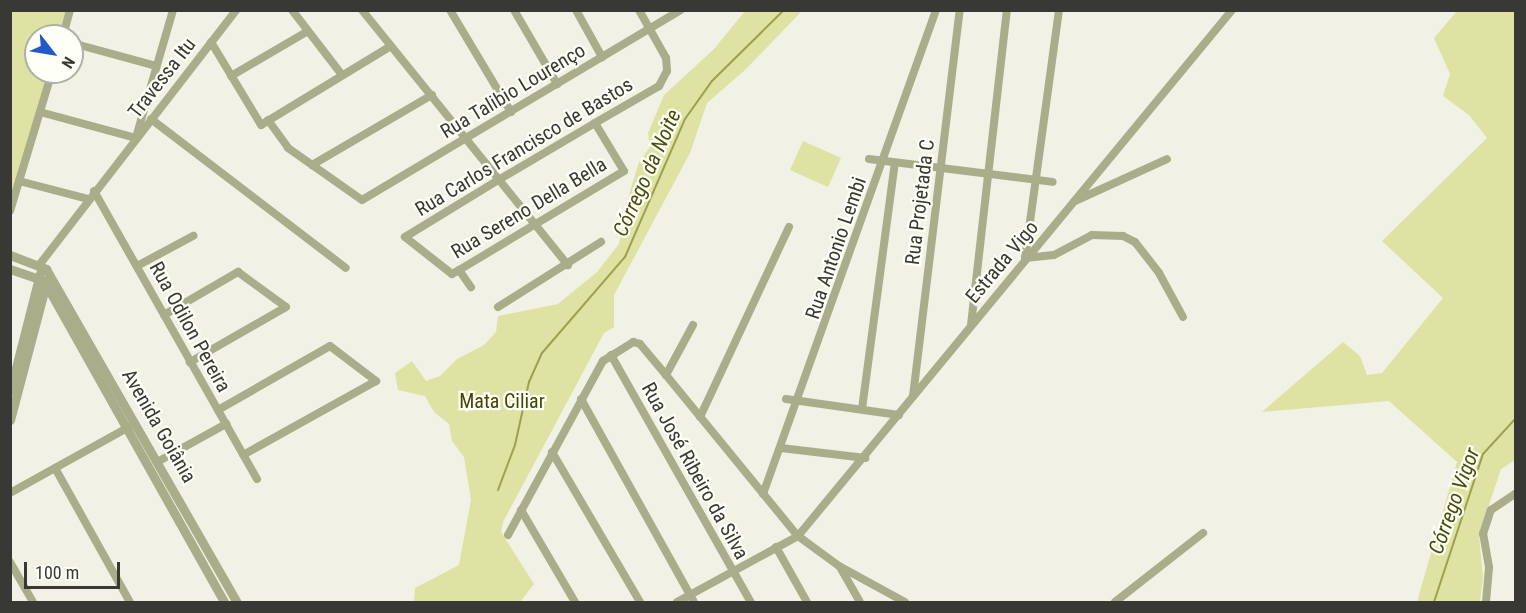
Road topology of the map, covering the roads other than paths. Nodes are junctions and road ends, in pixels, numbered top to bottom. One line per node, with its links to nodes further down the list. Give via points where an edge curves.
1 (172, 10): 21 (street)
2 (292, 10): 16 (street)
3 (362, 10): 19 (street)
4 (450, 10): 28 (street)
5 (514, 10): 25 (street)
6 (576, 10): 20 (street)
7 (639, 10): 15 (street)
8 (681, 10): 15 (street, Rua Talibio Lourenço)
9 (936, 10): 36 (street, Rua Antonio Lembi)
10 (960, 10): 39 (street, Rua Projetada C)
11 (1007, 10): 40 (street)
12 (1059, 10): 43 (street)
13 (1232, 10): 47 (street, Estrada Vigo)
14 (232, 11): 17 (street, Travessa Itu)
15 (650, 29): 20 (street, Rua Talibio Lourenço); 31 (street, Rua Carlos Francisco de Bastos, via 666,58 667,71 660,86)
16 (308, 31): 22 (street); 23 (street)
17 (211, 42): 23 (street); 29 (street, Travessa Itu)
18 (84, 46): 21 (street)
19 (391, 46): 22 (street); 26 (street)
20 (602, 57): 25 (street, Rua Talibio Lourenço)
21 (156, 66): 32 (street)
22 (342, 75): 30 (street)
23 (231, 76): 30 (street, via 261,125)
24 (48, 84): 27 (street)
25 (557, 84): 28 (street, Rua Talibio Lourenço)
26 (432, 95): 33 (street); 38 (street)
27 (40, 112): 32 (street); 42 (street)
28 (511, 112): 33 (street, Rua Talibio Lourenço)
29 (151, 119): 32 (street, Travessa Itu); 58 (street)
30 (268, 120): 38 (street, via 283,143)
31 (595, 123): 41 (street, Rua Carlos Francisco de Bastos); 49 (street, Rua Sereno Della Bella, via 624,171)
32 (136, 138): 45 (street, Travessa Itu)
33 (467, 138): 38 (street, Rua Talibio Lourenço, via 362,200); 41 (street)
34 (869, 159): 36 (street)
35 (1167, 159): 47 (street)
36 (883, 161): 37 (street); 78 (street, Rua Antonio Lembi)
37 (895, 163): 39 (street); 79 (street)
38 (312, 165)
39 (940, 169): 40 (street); 75 (street, Rua Projetada C)
40 (989, 176): 43 (street); 70 (street)
41 (500, 179): 49 (street); 60 (street, Rua Carlos Francisco de Bastos, via 405,237)
42 (20, 181): 46 (street); 48 (street)
43 (1034, 181): 44 (street); 54 (street)
44 (1053, 182)
45 (94, 191): 46 (street, Travessa Itu); 56 (street, Rua Odilon Pereira)
46 (88, 200): 57 (street, Travessa Itu, via 48,249)
47 (1073, 202): 54 (street, Estrada Vigo)
48 (10, 211)
49 (535, 223): 55 (street); 60 (street, Rua Sereno Della Bella)
50 (789, 227): 82 (street)
51 (193, 237): 56 (street)
52 (601, 242): 55 (street)
53 (10, 255): 57 (street)
54 (1025, 258): 68 (street, via 1054,255 1092,234 1123,236 1135,242 1160,273); 70 (street, Estrada Vigo)
55 (568, 265): 66 (street)
56 (137, 266): 67 (street, Rua Odilon Pereira)
57 (43, 267): 61 (street); 62 (street); 84 (street, Avenida Goiânia)
58 (346, 268)
59 (10, 269): 61 (street)
60 (456, 272): 63 (street)
61 (39, 277): 62 (street); 74 (street)
62 (46, 285): 64 (street, Avenida Goiânia); 65 (street)
63 (471, 287)
64 (54, 300): 65 (street); 86 (street, Avenida Goiânia)
65 (42, 306): 74 (street)
66 (498, 307)
67 (164, 315): 72 (street, Rua Odilon Pereira); 72 (street, via 238,272 286,307)
68 (1183, 317)
69 (693, 325): 73 (street)
70 (971, 325): 75 (street, Estrada Vigo)
71 (611, 355): 73 (street, via 633,342 640,344); 76 (street, via 603,361); 106 (street, Rua José Ribeiro da Silva)
72 (190, 362): 80 (street, Rua Odilon Pereira)
73 (666, 375): 82 (street)
74 (13, 394): 83 (street)
75 (913, 398): 81 (street, Estrada Vigo)
76 (581, 399): 88 (street); 107 (street)
77 (786, 399): 78 (street)
78 (798, 400): 79 (street); 87 (street, Rua Antonio Lembi)
79 (862, 409): 81 (street)
80 (218, 410): 85 (street, Rua Odilon Pereira); 89 (street, via 330,345 376,381)
81 (899, 415): 90 (street, Estrada Vigo)
82 (700, 417): 96 (street)
83 (10, 420)
84 (137, 422): 86 (street); 91 (street, Avenida Goiânia)
85 (225, 424): 89 (street, Rua Odilon Pereira); 91 (street)
86 (126, 429): 92 (street); 103 (street, Avenida Goiânia)
87 (781, 448): 90 (street); 96 (street, Rua Antonio Lembi)
88 (552, 452): 97 (street); 113 (street)
89 (243, 455): 93 (street, Rua Odilon Pereira)
90 (865, 458): 100 (street, Estrada Vigo)
91 (159, 461): 101 (street, Avenida Goiânia)
92 (56, 468): 94 (street); 109 (street)
93 (257, 479)
94 (10, 493)
95 (1515, 493): 120 (street, via 1491,510 1483,534 1489,567)
96 (763, 494): 100 (street)
97 (521, 510): 99 (street); 112 (street)
98 (1203, 533): 119 (street)
99 (508, 535)
100 (798, 536): 102 (street); 105 (street)
101 (204, 545): 103 (street); 111 (street, Avenida Goiânia)
102 (776, 547): 106 (street); 116 (street)
103 (194, 550): 110 (street, Avenida Goiânia)
104 (10, 562): 108 (street)
105 (839, 566): 117 (street); 118 (street)
106 (733, 571): 107 (street); 115 (street, Rua José Ribeiro da Silva)
107 (692, 599): 114 (street)
108 (33, 603)
109 (129, 603)
110 (224, 603)
111 (237, 603)
112 (575, 603)
113 (640, 603)
114 (677, 603)
115 (751, 603)
116 (807, 603)
117 (860, 603)
118 (905, 603)
119 (1115, 603)
120 (1486, 603)

